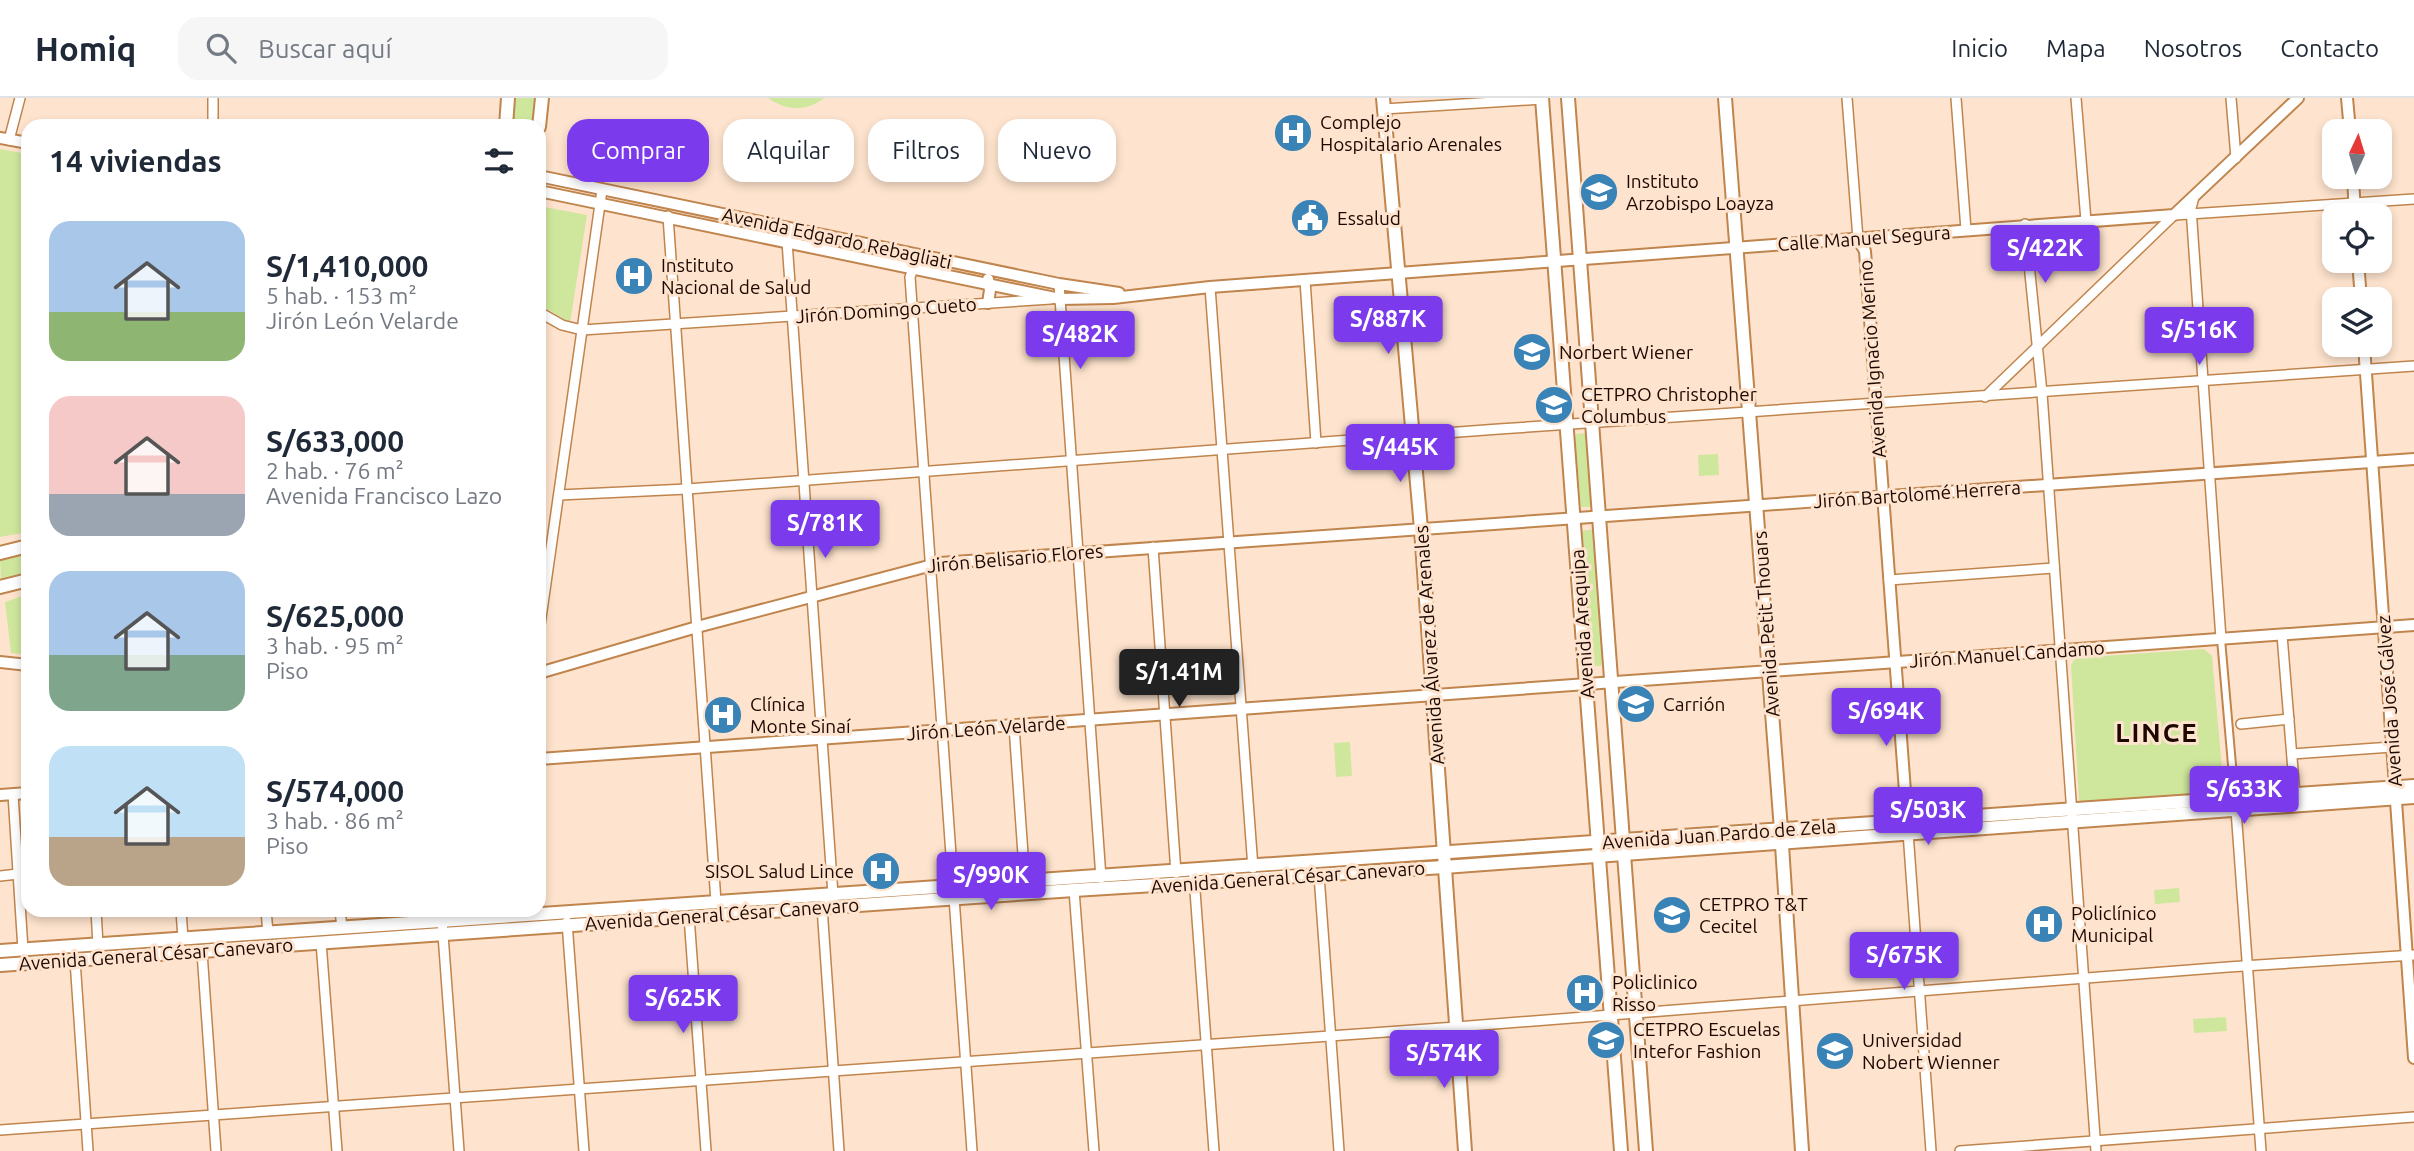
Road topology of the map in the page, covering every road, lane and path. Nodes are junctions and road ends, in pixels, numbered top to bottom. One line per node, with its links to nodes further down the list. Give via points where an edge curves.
1 (20, 98): 19 (street)
2 (213, 98): 15 (street)
3 (508, 98): 16 (main road)
4 (542, 98): 17 (main road)
5 (1542, 98): 14 (street); 42 (main road, Avenida Arequipa)
6 (1568, 98): 41 (main road, Avenida Arequipa)
7 (1726, 98): 39 (main road, Avenida Petit Thouars)
8 (1847, 98): 37 (street)
9 (1956, 98): 36 (street)
10 (2076, 98): 33 (street)
11 (2231, 98): 20 (street)
12 (2298, 98): 20 (street)
13 (2347, 98): 18 (street)
14 (1384, 104): 45 (main road, Avenida Álvarez de Arenales)
15 (213, 119)
16 (506, 119)
17 (540, 119)
18 (2349, 119)
19 (4, 139)
20 (2236, 158): 25 (street)
21 (546, 178): 23 (street, Avenida Edgardo Rebagliati)
22 (2353, 189): 28 (street)
23 (602, 190): 27 (street); 35 (street, Avenida Edgardo Rebagliati)
24 (546, 192): 27 (street, Avenida Edgardo Rebagliati)
25 (2194, 197): 30 (street); 31 (street)
26 (2414, 199): 28 (street, Calle Manuel Segura)
27 (600, 202): 32 (street, Avenida Edgardo Rebagliati); 57 (street)
28 (2354, 203)
29 (2322, 205): 30 (street, Calle Manuel Segura)
30 (2191, 214): 31 (street, Calle Manuel Segura); 62 (street)
31 (2174, 215): 33 (street, Calle Manuel Segura); 58 (street)
32 (668, 216): 38 (street, Avenida Edgardo Rebagliati); 56 (street)
33 (2086, 220): 34 (street, Calle Manuel Segura)
34 (2025, 225): 36 (street, Calle Manuel Segura); 58 (street)
35 (786, 227): 38 (street); 40 (street, Avenida Edgardo Rebagliati)
36 (1966, 230): 37 (street, Calle Manuel Segura)
37 (1858, 239): 39 (street, Calle Manuel Segura); 65 (street, Avenida Ignacio Merino, via 1865,251)
38 (787, 241): 44 (street, Avenida Edgardo Rebagliati); 54 (street)
39 (1737, 247): 41 (street, Calle Manuel Segura); 66 (main road, Avenida Petit Thouars)
40 (932, 258): 43 (street, Avenida Edgardo Rebagliati); 44 (street)
41 (1580, 259): 42 (street, Calle Manuel Segura); 67 (main road, Avenida Arequipa)
42 (1555, 261): 45 (street, Calle Manuel Segura); 68 (main road, Avenida Arequipa)
43 (985, 268): 47 (street); 48 (street, Avenida Edgardo Rebagliati)
44 (913, 269): 47 (street, Avenida Edgardo Rebagliati); 53 (street)
45 (1397, 272): 46 (street, Jirón Domingo Cueto); 69 (main road, Avenida Álvarez de Arenales)
46 (1305, 279): 49 (street, Jirón Domingo Cueto); 70 (street)
47 (989, 284): 51 (street, Avenida Edgardo Rebagliati); 52 (street)
48 (1059, 284): 50 (street, Avenida Edgardo Rebagliati); 51 (street)
49 (1210, 286): 50 (street, Jirón Domingo Cueto); 71 (street)
50 (1136, 294): 51 (street, Jirón Domingo Cueto)
51 (1060, 299): 52 (street, Jirón Domingo Cueto); 73 (street)
52 (988, 303): 53 (street, Jirón Domingo Cueto)
53 (912, 308): 54 (street, Jirón Domingo Cueto); 75 (street)
54 (792, 316): 56 (street, Jirón Domingo Cueto); 77 (street)
55 (546, 317): 57 (street, Jirón Domingo Cueto)
56 (676, 323): 57 (street, Jirón Domingo Cueto); 79 (street)
57 (582, 330): 80 (street)
58 (2035, 349): 63 (street); 64 (street)
59 (2365, 357): 61 (street, Avenida José Gálvez)
60 (2414, 366): 61 (street)
61 (2366, 369): 62 (street); 74 (street, Avenida José Gálvez)
62 (2203, 381): 63 (street); 76 (street)
63 (2042, 393): 64 (street); 78 (street)
64 (1985, 397): 65 (street)
65 (1875, 404): 66 (street); 81 (street, Avenida Ignacio Merino)
66 (1749, 411): 67 (street); 82 (main road, Avenida Petit Thouars)
67 (1593, 422): 68 (street); 83 (main road, Avenida Arequipa)
68 (1567, 424): 69 (street); 84 (main road, Avenida Arequipa)
69 (1412, 436): 70 (street); 85 (main road, Avenida Álvarez de Arenales)
70 (1316, 443): 71 (street)
71 (1222, 450): 73 (street); 86 (street)
72 (2414, 459): 74 (street, Jirón Bartolomé Herrera)
73 (1071, 460): 75 (street); 89 (street)
74 (2372, 461): 76 (street, Jirón Bartolomé Herrera); 100 (street, Avenida José Gálvez)
75 (924, 471): 77 (street); 91 (street)
76 (2209, 474): 78 (street, Jirón Bartolomé Herrera); 102 (street)
77 (804, 480): 79 (street); 97 (street)
78 (2049, 485): 81 (street, Jirón Bartolomé Herrera); 92 (street)
79 (687, 489): 80 (street); 99 (street)
80 (559, 495): 95 (street)
81 (1883, 496): 82 (street, Jirón Bartolomé Herrera); 93 (street, Avenida Ignacio Merino)
82 (1757, 505): 83 (street, Jirón Bartolomé Herrera); 108 (main road, Avenida Petit Thouars)
83 (1600, 517): 84 (street, Jirón Bartolomé Herrera); 109 (main road, Avenida Arequipa)
84 (1574, 518): 85 (street, Jirón Bartolomé Herrera); 110 (main road, Avenida Arequipa)
85 (1421, 529): 86 (street, Jirón Belisario Flores); 111 (main road, Avenida Álvarez de Arenales)
86 (1229, 542): 87 (street, Jirón Belisario Flores); 112 (street)
87 (1153, 547): 89 (street, Jirón Belisario Flores); 113 (street)
88 (21, 548): 90 (main road)
89 (1077, 552): 91 (street, Jirón Belisario Flores); 115 (street)
90 (0, 553)
91 (930, 565): 97 (street, Jirón Belisario Flores); 119 (street)
92 (2054, 568): 93 (street); 103 (street)
93 (1889, 580): 105 (street, Avenida Ignacio Merino)
94 (21, 582): 96 (main road)
95 (546, 584)
96 (0, 587)
97 (812, 596): 99 (street, Jirón Belisario Flores); 120 (street)
98 (2414, 625): 100 (street, Jirón Manuel Candamo)
99 (697, 627): 107 (street, Jirón Belisario Flores); 121 (street)
100 (2384, 628): 101 (street, Jirón Manuel Candamo); 122 (street, Avenida José Gálvez)
101 (2282, 635): 102 (street, Jirón Manuel Candamo); 114 (street)
102 (2221, 639): 103 (street, Jirón Manuel Candamo); 116 (street)
103 (2060, 651): 105 (street, Jirón Manuel Candamo); 133 (street)
104 (0, 662): 106 (street)
105 (1896, 662): 108 (street, Jirón Manuel Candamo); 134 (street, Avenida Ignacio Merino)
106 (21, 664)
107 (546, 671)
108 (1769, 671): 109 (street, Jirón Manuel Candamo); 135 (main road, Avenida Petit Thouars)
109 (1612, 682): 110 (street, Jirón Manuel Candamo); 136 (main road, Avenida Arequipa)
110 (1586, 684): 111 (street, Jirón Manuel Candamo); 137 (main road, Avenida Arequipa)
111 (1432, 695): 112 (street, Jirón León Velarde); 138 (main road, Avenida Álvarez de Arenales)
112 (1241, 711): 113 (street, Jirón León Velarde); 140 (street)
113 (1165, 716): 115 (street, Jirón León Velarde); 141 (street)
114 (2289, 719): 117 (street); 123 (street)
115 (1090, 721): 118 (street, Jirón León Velarde); 146 (street)
116 (2228, 724): 117 (street); 132 (street)
117 (2241, 724)
118 (1014, 726): 119 (street, Jirón León Velarde); 147 (street)
119 (942, 731): 120 (street, Jirón León Velarde); 149 (street)
120 (822, 739): 121 (street, Jirón León Velarde); 150 (street)
121 (705, 747): 124 (street, Jirón León Velarde); 151 (street)
122 (2392, 747): 123 (street); 127 (street, Avenida José Gálvez)
123 (2292, 754): 130 (street)
124 (546, 758)
125 (2414, 786): 127 (main road, Avenida Juan Pardo de Zela)
126 (21, 793): 128 (street)
127 (2395, 793): 130 (main road, Avenida Juan Pardo de Zela); 131 (main road, Avenida Juan Pardo de Zela); 132 (main road, Avenida Juan Pardo de Zela); 170 (street, Avenida José Gálvez)
128 (13, 794): 129 (street); 142 (street)
129 (0, 795)
130 (2295, 795): 132 (main road, Avenida Juan Pardo de Zela)
131 (2414, 797)
132 (2235, 804): 133 (main road, Avenida Juan Pardo de Zela); 173 (street)
133 (2071, 816): 134 (main road, Avenida Juan Pardo de Zela); 174 (street)
134 (1907, 826): 135 (main road, Avenida Juan Pardo de Zela); 175 (street, Avenida Ignacio Merino)
135 (1781, 836): 136 (main road, Avenida Juan Pardo de Zela); 176 (main road, Avenida Petit Thouars)
136 (1624, 847): 137 (main road, Avenida Juan Pardo de Zela); 177 (main road, Avenida Arequipa)
137 (1599, 849): 138 (main road, Avenida Juan Pardo de Zela); 139 (main road, Avenida Juan Pardo de Zela); 178 (main road, Avenida Arequipa)
138 (1443, 854): 139 (main road, Avenida Álvarez de Arenales); 140 (main road, Avenida General César Canevaro)
139 (1444, 867): 143 (main road, Avenida General César Canevaro); 179 (main road, Avenida Álvarez de Arenales)
140 (1253, 868): 145 (main road, Avenida General César Canevaro)
141 (1176, 873): 145 (main road, Avenida General César Canevaro); 146 (main road, Avenida General César Canevaro)
142 (18, 874): 144 (street); 167 (street)
143 (1319, 875): 145 (main road, Avenida General César Canevaro); 180 (street)
144 (0, 876)
145 (1194, 877): 148 (main road, Avenida General César Canevaro); 181 (street)
146 (1101, 878): 147 (main road, Avenida General César Canevaro)
147 (1025, 883): 149 (main road, Avenida General César Canevaro)
148 (1074, 890): 149 (main road, Avenida General César Canevaro); 182 (street)
149 (954, 893): 150 (main road, Avenida General César Canevaro); 152 (main road, Avenida General César Canevaro); 184 (street)
150 (833, 895): 151 (main road, Avenida General César Canevaro); 152 (street)
151 (716, 902): 159 (main road, Avenida General César Canevaro)
152 (822, 907): 153 (main road, Avenida General César Canevaro); 185 (street)
153 (689, 916): 159 (main road, Avenida General César Canevaro); 186 (street)
154 (97, 917): 166 (street)
155 (181, 917): 164 (street)
156 (267, 917): 163 (street)
157 (341, 917): 162 (street)
158 (535, 917): 159 (main road, Avenida General César Canevaro); 161 (main road, Avenida General César Canevaro)
159 (567, 919): 187 (street)
160 (415, 923): 161 (main road, Avenida General César Canevaro); 162 (main road, Avenida General César Canevaro); 165 (main road, Avenida General César Canevaro)
161 (443, 927): 188 (street)
162 (342, 928): 163 (main road, Avenida General César Canevaro)
163 (268, 933): 164 (main road, Avenida General César Canevaro)
164 (183, 939): 166 (main road, Avenida General César Canevaro)
165 (321, 942): 169 (main road, Avenida General César Canevaro); 189 (street)
166 (99, 945): 167 (main road, Avenida General César Canevaro)
167 (23, 950): 168 (main road, Avenida General César Canevaro)
168 (0, 951)
169 (202, 951): 171 (main road, Avenida General César Canevaro); 190 (street)
170 (2411, 956): 173 (street); 183 (street, Avenida José Gálvez)
171 (75, 960): 172 (main road, Avenida General César Canevaro); 192 (street)
172 (0, 965)
173 (2247, 965): 174 (street); 193 (street)
174 (2083, 980): 175 (street); 195 (street)
175 (1919, 992): 176 (street); 211 (street, Avenida Ignacio Merino)
176 (1791, 1002): 177 (street); 210 (main road, Avenida Petit Thouars)
177 (1636, 1013): 178 (street); 209 (main road, Avenida Arequipa)
178 (1611, 1015): 179 (street); 208 (main road, Avenida Arequipa)
179 (1456, 1027): 180 (street); 207 (main road, Avenida Álvarez de Arenales)
180 (1331, 1036): 181 (street); 206 (street)
181 (1206, 1045): 182 (street); 205 (street)
182 (1087, 1053): 184 (street); 204 (street)
183 (2414, 1058)
184 (965, 1061): 185 (street); 203 (street)
185 (833, 1071): 186 (street); 202 (street)
186 (701, 1080): 187 (street); 201 (street)
187 (580, 1089): 188 (street); 200 (street)
188 (455, 1097): 189 (street); 199 (street)
189 (334, 1106): 190 (street); 198 (street)
190 (214, 1114): 192 (street); 197 (street)
191 (2414, 1117): 193 (street)
192 (86, 1123): 194 (street); 196 (street)
193 (2259, 1128): 195 (street); 214 (street)
194 (0, 1129)
195 (2095, 1140): 212 (street); 213 (street)
196 (88, 1151)
197 (216, 1151)
198 (337, 1151)
199 (459, 1151)
200 (584, 1151)
201 (706, 1151)
202 (839, 1151)
203 (972, 1151)
204 (1094, 1151)
205 (1214, 1151)
206 (1339, 1151)
207 (1465, 1151)
208 (1621, 1151)
209 (1646, 1151)
210 (1802, 1151)
211 (1931, 1151)
212 (1960, 1151)
213 (2096, 1151)
214 (2261, 1151)

